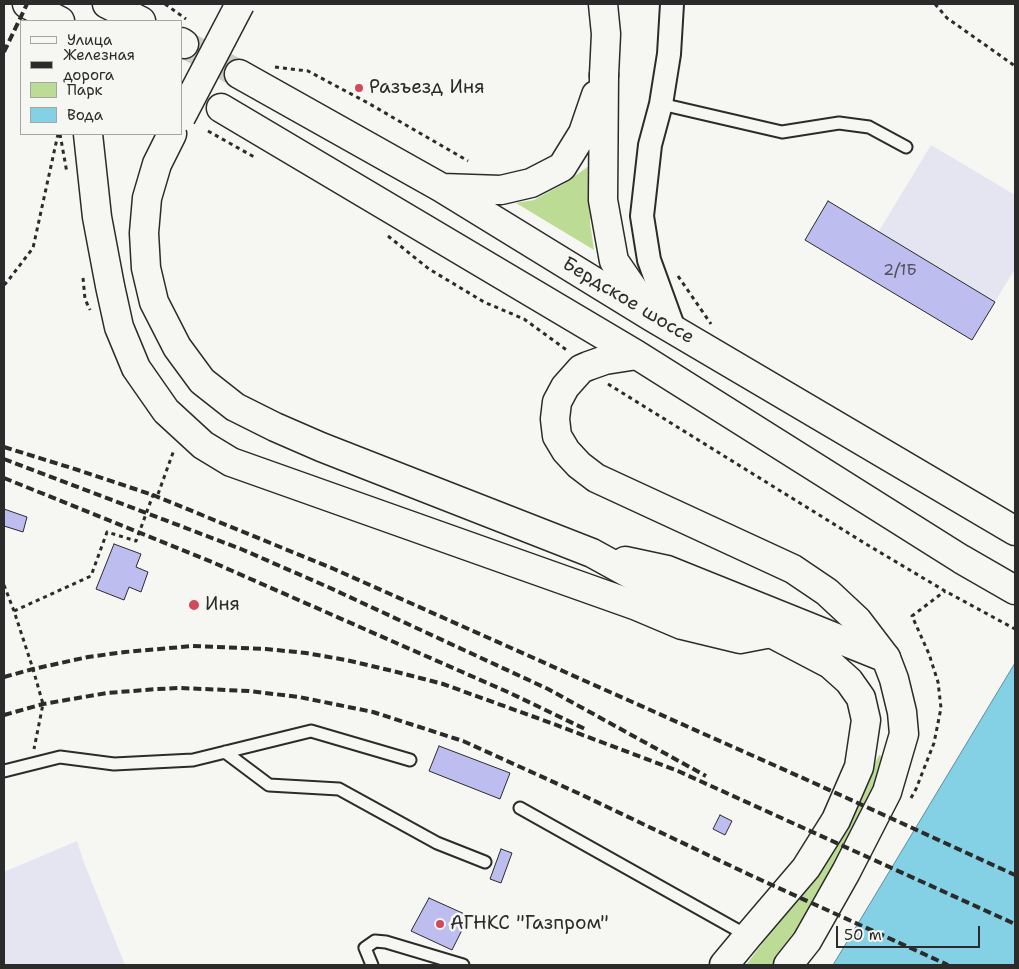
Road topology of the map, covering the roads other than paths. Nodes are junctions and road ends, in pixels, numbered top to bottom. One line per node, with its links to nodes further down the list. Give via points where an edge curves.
1 (240, 4): 8 (main road, bridge)
2 (604, 4): 5 (main road)
3 (672, 4): 6 (street)
4 (239, 74): 12 (main road, Бердское шоссе)
5 (604, 75): 12 (main road, via 583,133 562,167 531,183 501,190); 13 (main road, via 603,200 614,261)
6 (661, 104): 11 (lane, via 782,132 839,123 869,127); 13 (street, via 650,145 642,216)
7 (221, 108): 14 (main road)
8 (182, 115)
9 (88, 135): 19 (main road, via 98,217 119,328 136,368 166,411 203,445 231,462 630,598 682,625 740,639)
10 (172, 135): 16 (main road, via 157,164 147,198 146,268 154,302 177,346 202,381 235,407 275,427)
11 (906, 147)
12 (442, 188): 13 (main road, Бердское шоссе)
13 (663, 323): 15 (main road, Бердское шоссе)
14 (637, 356): 18 (main road); 20 (main road, via 605,360 581,369 565,387 557,402 555,419 557,436 566,451 596,478 793,569 827,592 857,620)
15 (1015, 531)
16 (592, 554): 17 (lane); 19 (main road, via 661,590); 20 (main road, via 667,570)
17 (611, 576)
18 (1015, 590)
19 (772, 633): 26 (main road, via 830,664 850,681 861,698 866,720 859,767 836,820 806,868)
20 (886, 658): 30 (main road, via 894,678 904,734 887,792 807,941)
21 (224, 752): 22 (lane, via 311,731); 23 (lane, via 193,760 114,764 60,757); 25 (lane, via 269,785 339,789 437,843)
22 (410, 760)
23 (4, 771)
24 (520, 808): 26 (lane)
25 (486, 862)
26 (748, 936): 29 (main road)
27 (372, 965): 28 (lane, via 365,948 374,941)
28 (463, 965)
29 (724, 965)
30 (788, 965)

